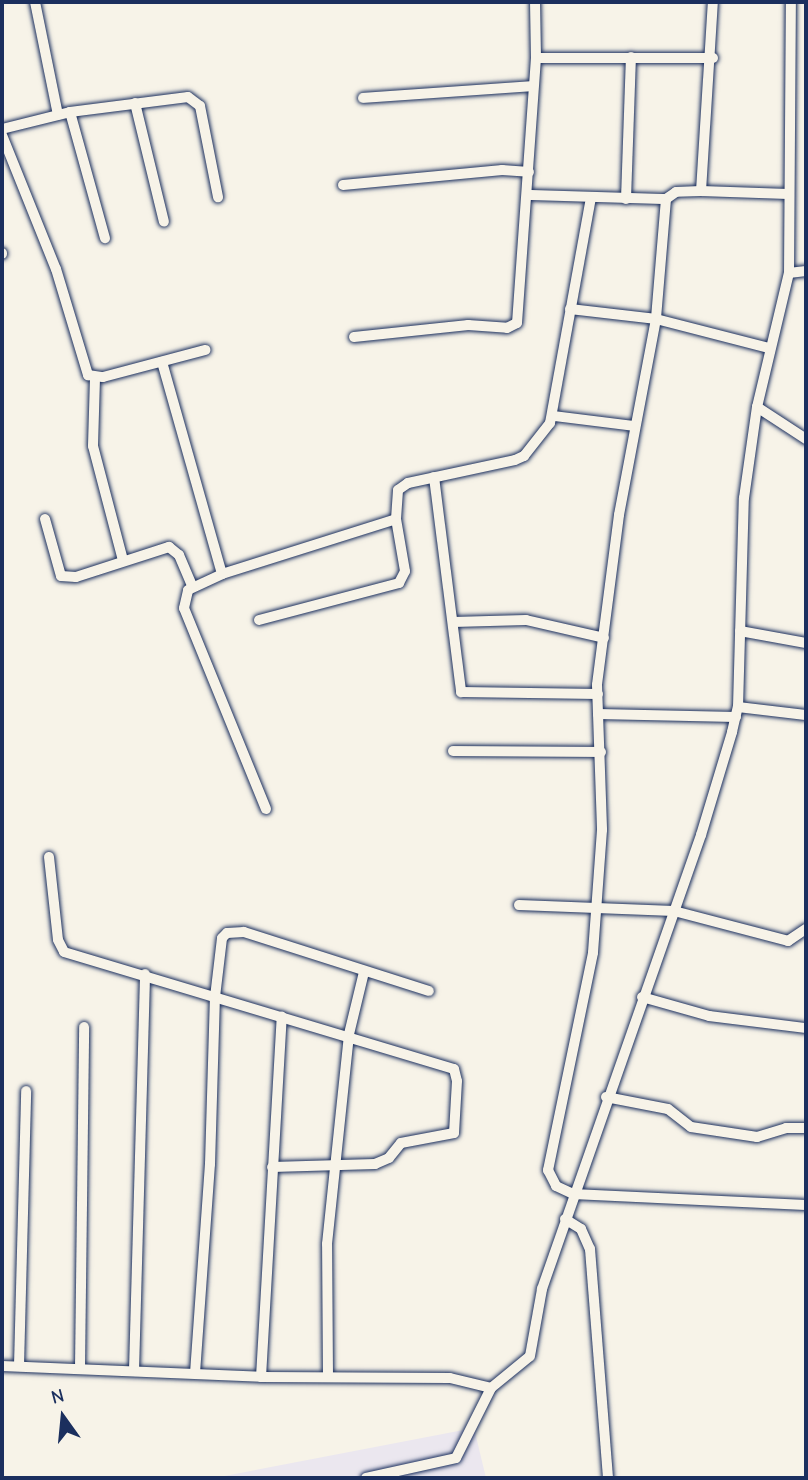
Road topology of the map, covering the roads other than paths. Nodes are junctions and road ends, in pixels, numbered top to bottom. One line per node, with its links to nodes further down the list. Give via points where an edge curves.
1 (35, 2): 12 (street)
2 (535, 2): 6 (street)
3 (713, 2): 7 (street)
4 (791, 2): 18 (street)
5 (631, 57): 6 (street); 7 (street); 22 (street)
6 (536, 58): 8 (street)
7 (713, 58): 17 (street)
8 (533, 86): 9 (street); 15 (street)
9 (363, 98)
10 (135, 103): 11 (street); 20 (street, via 178,96 197,101); 24 (street)
11 (71, 112): 12 (street); 25 (street)
12 (58, 115): 13 (street)
13 (2, 129)
14 (2, 135): 34 (street, via 55,269 84,370)
15 (528, 172): 16 (street, via 502,170); 19 (street)
16 (343, 184)
17 (701, 191): 18 (street); 23 (street, via 676,192)
18 (788, 194): 27 (street)
19 (528, 195): 21 (street); 30 (street, via 522,299 513,327 460,325)
20 (218, 197)
21 (590, 198): 22 (street); 28 (street)
22 (626, 199): 23 (street)
23 (666, 199): 29 (street)
24 (164, 222)
25 (105, 238)
26 (806, 271): 27 (street)
27 (789, 273): 31 (street)
28 (570, 309): 29 (street); 36 (street)
29 (656, 319): 31 (street); 37 (street)
30 (354, 337)
31 (769, 348): 35 (street)
32 (205, 350): 33 (street)
33 (162, 362): 34 (street); 43 (street)
34 (95, 378): 42 (street, via 93,446)
35 (757, 407): 38 (street); 47 (street, via 743,509)
36 (554, 416): 37 (street); 39 (street, via 524,456)
37 (634, 426): 48 (street)
38 (806, 439)
39 (434, 477): 41 (street, via 398,490); 46 (street)
40 (45, 519): 42 (street, via 61,576 76,577)
41 (396, 519): 43 (street); 45 (street, via 405,571 399,583)
42 (123, 560): 44 (street, via 162,548 175,549)
43 (222, 574): 44 (street)
44 (192, 586): 56 (street, via 184,608)
45 (259, 620)
46 (453, 622): 48 (street, via 526,620); 50 (street, via 459,687 466,695)
47 (740, 631): 49 (street); 51 (street)
48 (604, 638): 50 (street)
49 (806, 643)
50 (598, 694): 52 (street)
51 (737, 712): 52 (street); 53 (street); 60 (street)
52 (598, 714): 55 (street)
53 (806, 715)
54 (453, 751): 55 (street)
55 (601, 752): 59 (street)
56 (266, 809)
57 (49, 858): 63 (street, via 58,940 64,952)
58 (519, 905): 59 (street)
59 (597, 906): 60 (street); 76 (street, via 592,962 549,1159 556,1186)
60 (674, 911): 61 (street, via 789,941); 66 (street)
61 (806, 929)
62 (364, 972): 64 (street); 65 (street, via 235,931 222,938); 70 (street)
63 (145, 974): 65 (street); 82 (street)
64 (429, 991)
65 (215, 997): 67 (street); 83 (street, via 210,1164)
66 (642, 997): 69 (street, via 709,1016); 72 (street)
67 (282, 1017): 70 (street); 74 (street)
68 (84, 1027): 81 (street)
69 (806, 1028)
70 (349, 1034): 75 (street); 75 (street, via 454,1069 456,1126 448,1136 401,1143 382,1161)
71 (26, 1091): 80 (street)
72 (606, 1097): 73 (street, via 668,1109 691,1127 757,1137 786,1128); 76 (street)
73 (806, 1128)
74 (272, 1167): 75 (street); 84 (street)
75 (335, 1168): 85 (street, via 327,1244)
76 (573, 1194): 77 (street); 78 (street)
77 (806, 1205)
78 (565, 1219): 86 (street, via 542,1289 530,1356); 89 (street, via 581,1229 590,1249)
79 (2, 1366): 80 (street)
80 (19, 1366): 81 (street)
81 (80, 1368): 82 (street)
82 (134, 1371): 83 (street)
83 (195, 1373): 84 (street)
84 (261, 1377): 85 (street)
85 (328, 1377): 86 (street, via 450,1378)
86 (491, 1388): 87 (street, via 456,1458)
87 (400, 1476): 88 (street)
88 (366, 1478)
89 (608, 1478)

